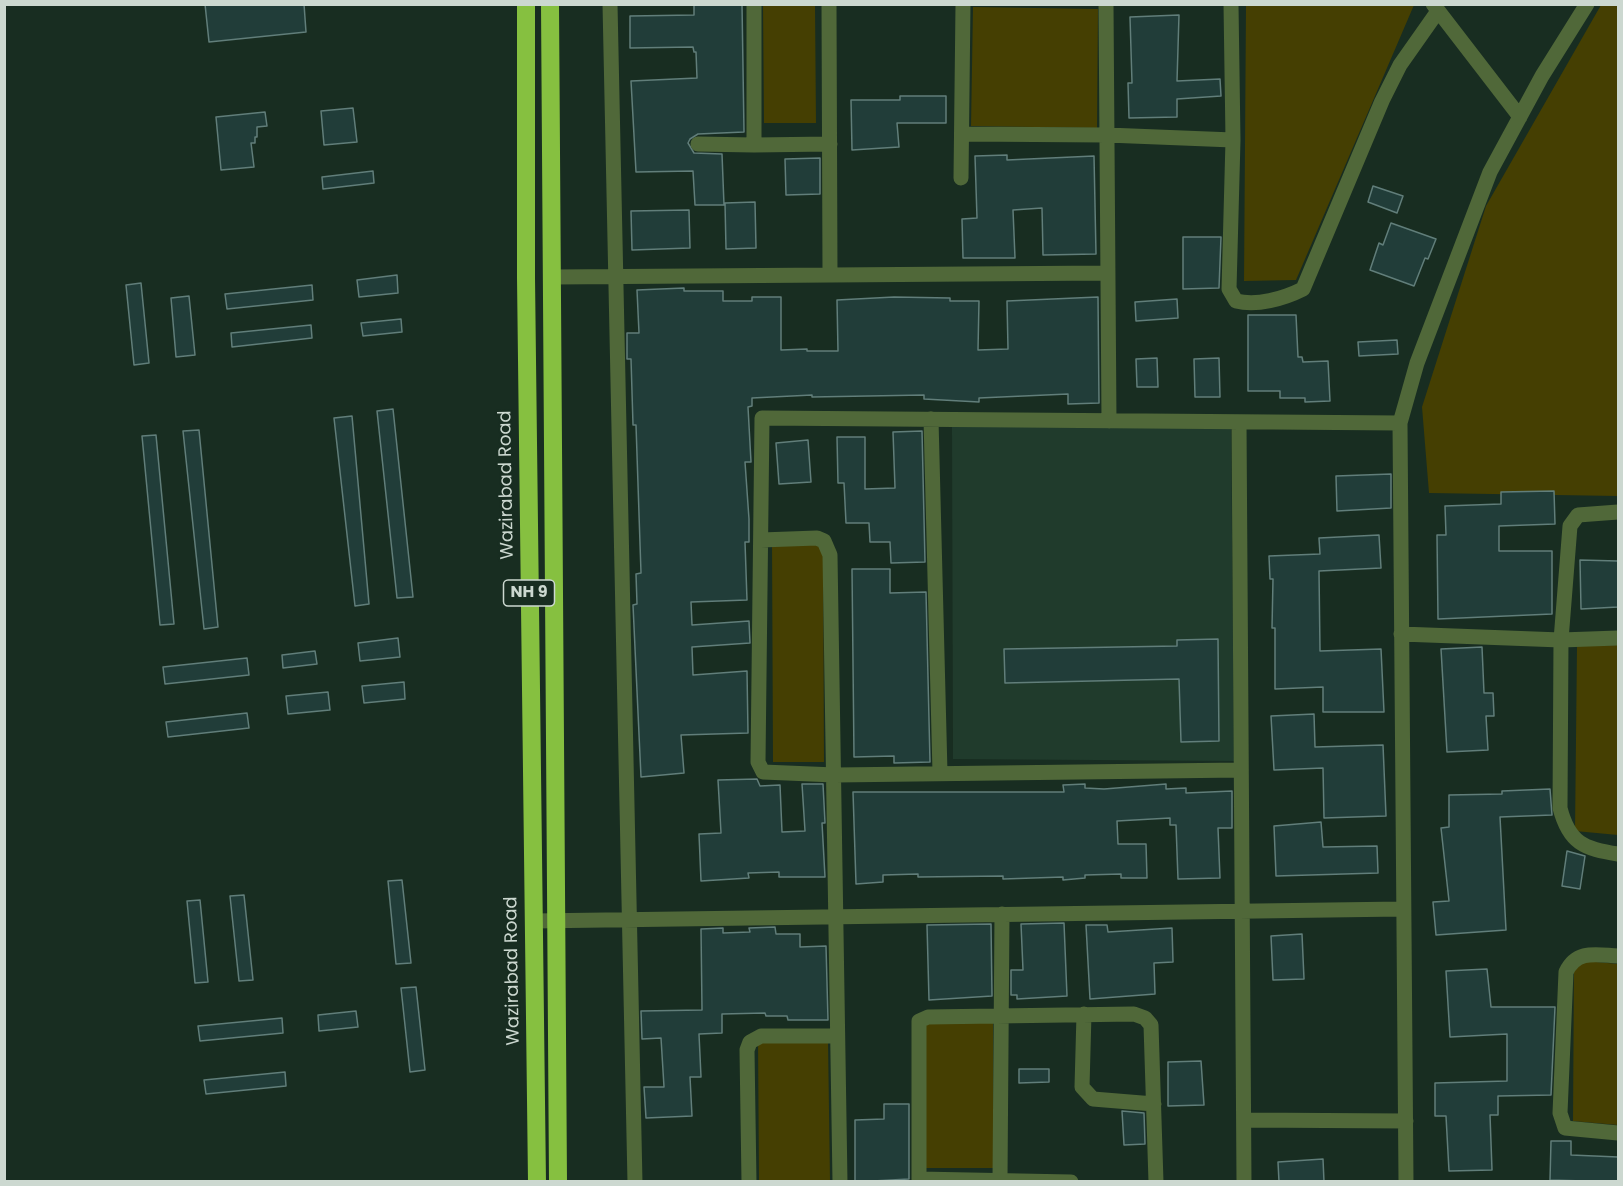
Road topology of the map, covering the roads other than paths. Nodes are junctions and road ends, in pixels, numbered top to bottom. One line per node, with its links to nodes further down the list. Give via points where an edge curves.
1 (526, 4): 42 (highway, Wazirabad Road / NH 9)
2 (550, 4): 22 (highway, NH 9)
3 (610, 4): 21 (street)
4 (754, 4): 17 (street)
5 (829, 4): 16 (street)
6 (963, 4): 12 (street)
7 (1107, 4): 13 (street)
8 (1231, 4): 14 (street)
9 (1587, 4): 11 (street)
10 (1436, 8): 11 (street); 14 (street, via 1382,101 1307,280 1302,289 1287,296 1245,303 1231,296)
11 (1520, 117): 26 (street, via 1490,172 1457,255 1417,363)
12 (962, 134): 13 (street); 18 (street)
13 (1107, 135): 14 (street); 19 (street)
14 (1233, 140)
15 (698, 144): 17 (street)
16 (830, 144): 17 (street); 20 (street)
17 (754, 145)
18 (961, 178)
19 (1108, 273): 20 (street); 24 (street)
20 (830, 274): 21 (street)
21 (615, 276): 22 (street); 40 (street)
22 (553, 277): 41 (highway, NH 9)
23 (931, 419): 24 (street); 28 (street, via 762,418); 33 (street)
24 (1109, 421): 25 (street)
25 (1239, 422): 26 (street); 32 (street)
26 (1400, 423): 29 (street)
27 (1618, 512): 31 (street, via 1586,514 1573,520)
28 (761, 540): 34 (street, via 817,538 824,542 830,555); 34 (street, via 759,768 769,774)
29 (1401, 634): 31 (street); 36 (street)
30 (1618, 638): 31 (street)
31 (1561, 640): 35 (street, via 1560,808 1564,826 1571,837 1596,851)
32 (1241, 770): 33 (street); 37 (street)
33 (940, 773): 34 (street)
34 (835, 776): 39 (street)
35 (1618, 854)
36 (1402, 909): 37 (street); 49 (street)
37 (1242, 911): 38 (street); 48 (street)
38 (1002, 914): 39 (street); 45 (street)
39 (835, 916): 40 (street); 46 (street)
40 (629, 919): 41 (street); 55 (street)
41 (556, 920): 42 (street); 54 (highway, NH 9)
42 (533, 921): 53 (highway, Wazirabad Road / NH 9)
43 (1618, 956): 50 (street, via 1585,954 1570,963 1566,972 1560,1113 1565,1128)
44 (1084, 1014): 45 (street); 47 (street, via 1134,1014 1151,1025); 47 (street, via 1086,1094 1093,1099)
45 (1001, 1016): 51 (street); 52 (street, via 928,1017 919,1021)
46 (836, 1036): 56 (street, via 761,1036 750,1042); 57 (street)
47 (1154, 1104): 59 (street)
48 (1244, 1120): 49 (street); 60 (street)
49 (1406, 1121): 61 (street)
50 (1618, 1133)
51 (1000, 1179): 52 (street); 58 (street)
52 (919, 1180)
53 (537, 1182)
54 (558, 1182)
55 (635, 1182)
56 (749, 1182)
57 (840, 1182)
58 (1071, 1182)
59 (1155, 1182)
60 (1244, 1182)
61 (1406, 1182)

